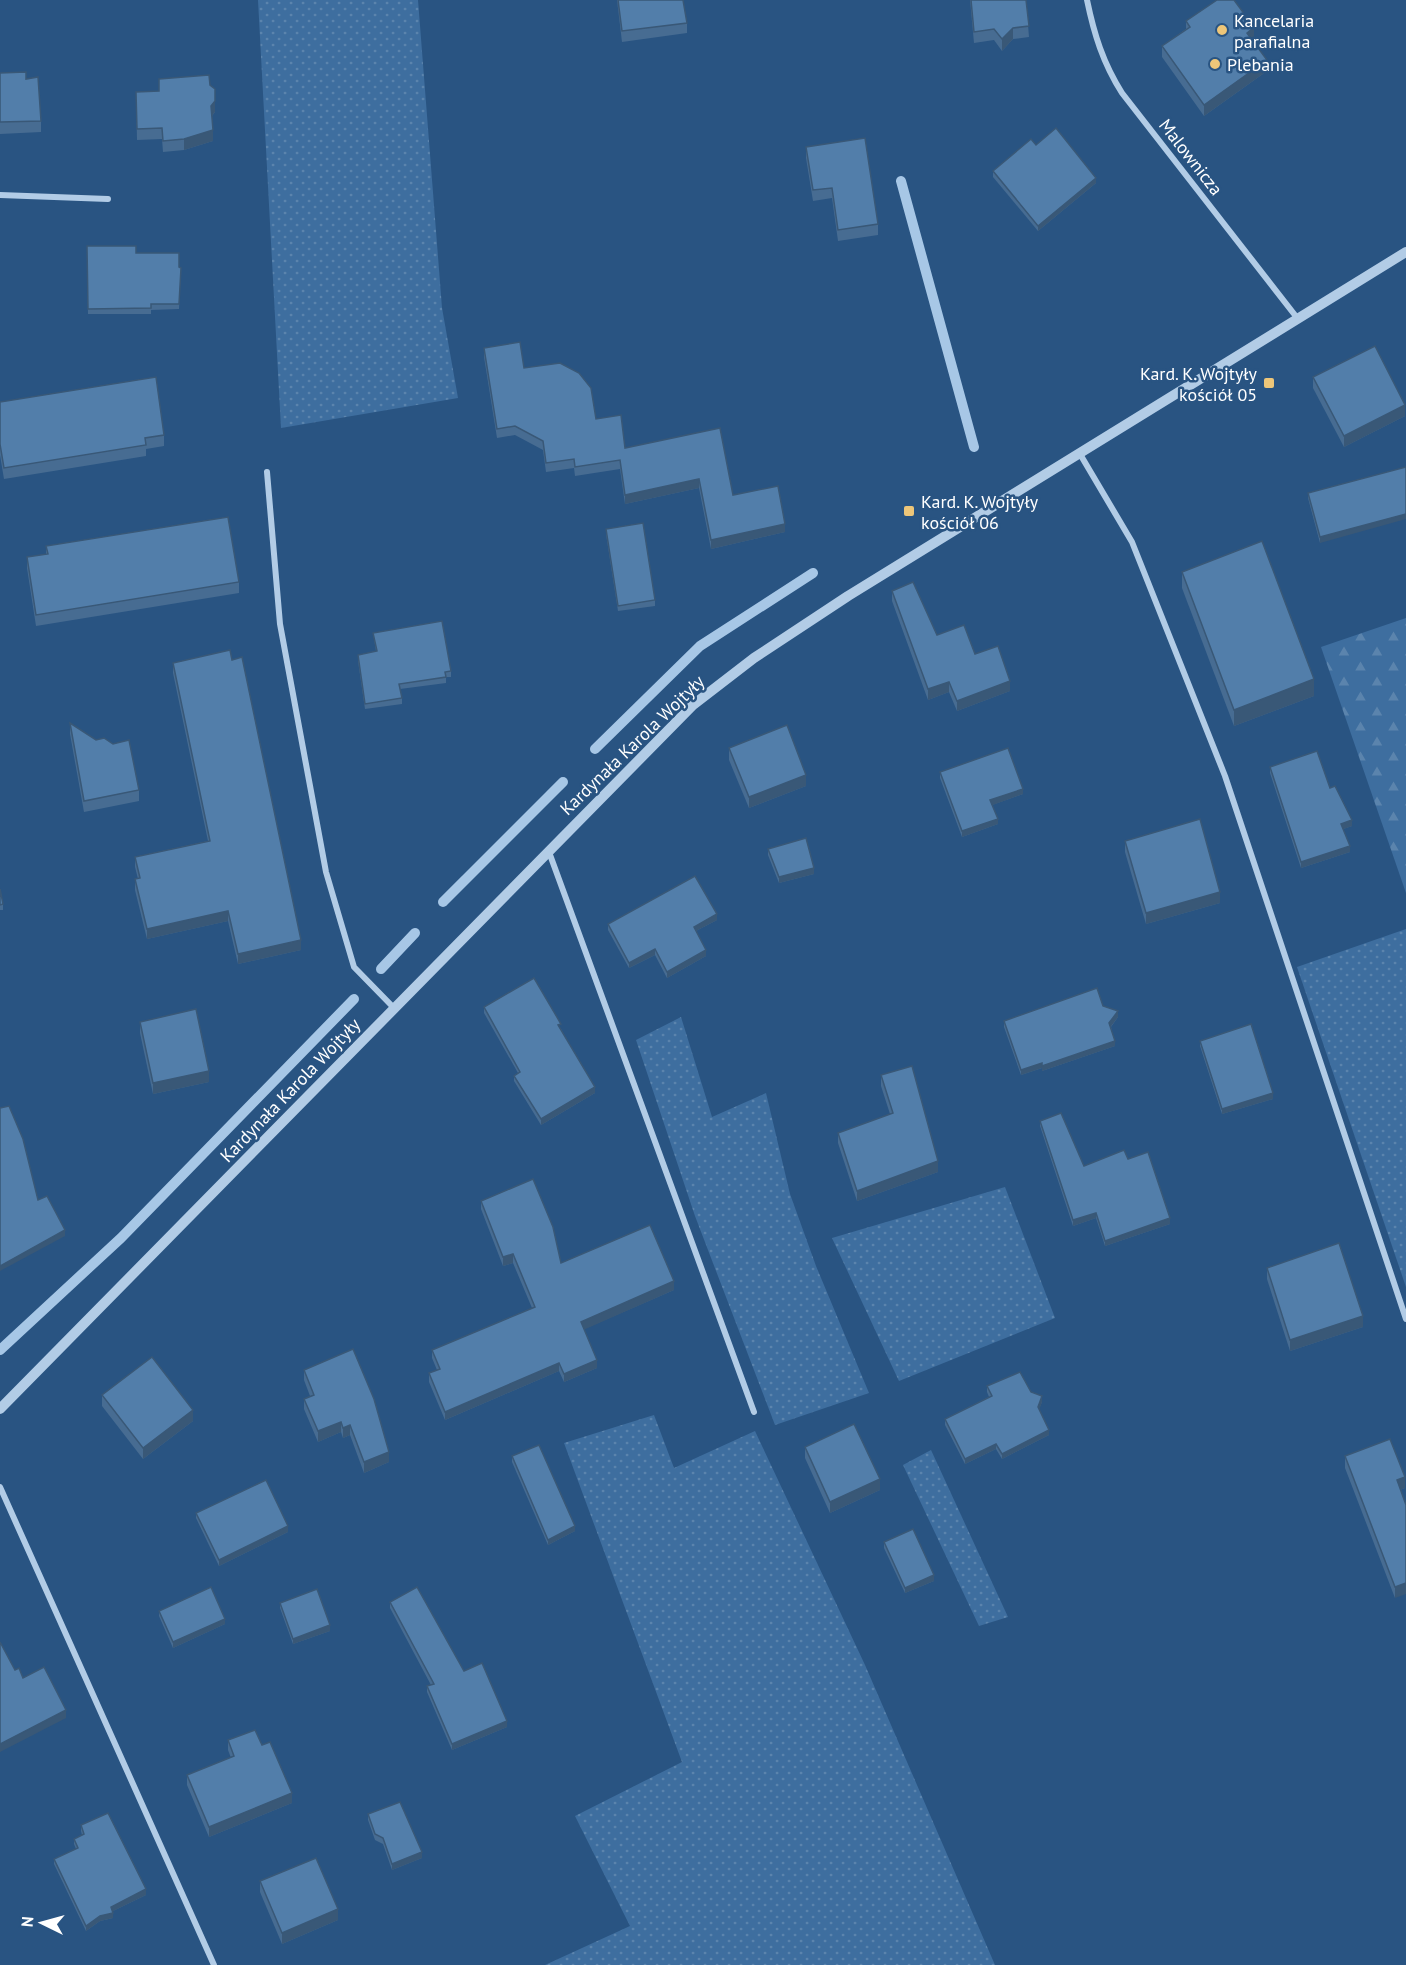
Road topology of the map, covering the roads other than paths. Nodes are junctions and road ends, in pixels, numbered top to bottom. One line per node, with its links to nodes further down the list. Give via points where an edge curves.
1 (1087, 0): 5 (street, Malownicza, via 1106,68 1122,93)
2 (0, 195): 3 (street)
3 (108, 199)
4 (1406, 252): 5 (street, Kardynała Karola Wojtyły)
5 (1298, 319): 6 (street, Kardynała Karola Wojtyły)
6 (1080, 454): 8 (street, Kardynała Karola Wojtyły, via 754,658 693,705); 10 (street, via 1132,542 1225,776)
7 (267, 472): 9 (street, via 280,624 326,872 354,967)
8 (548, 850): 9 (street, Kardynała Karola Wojtyły); 12 (street)
9 (394, 1008): 11 (street, Kardynała Karola Wojtyły)
10 (1406, 1319)
11 (0, 1409)
12 (753, 1412)
13 (0, 1487): 14 (street)
14 (214, 1965)

